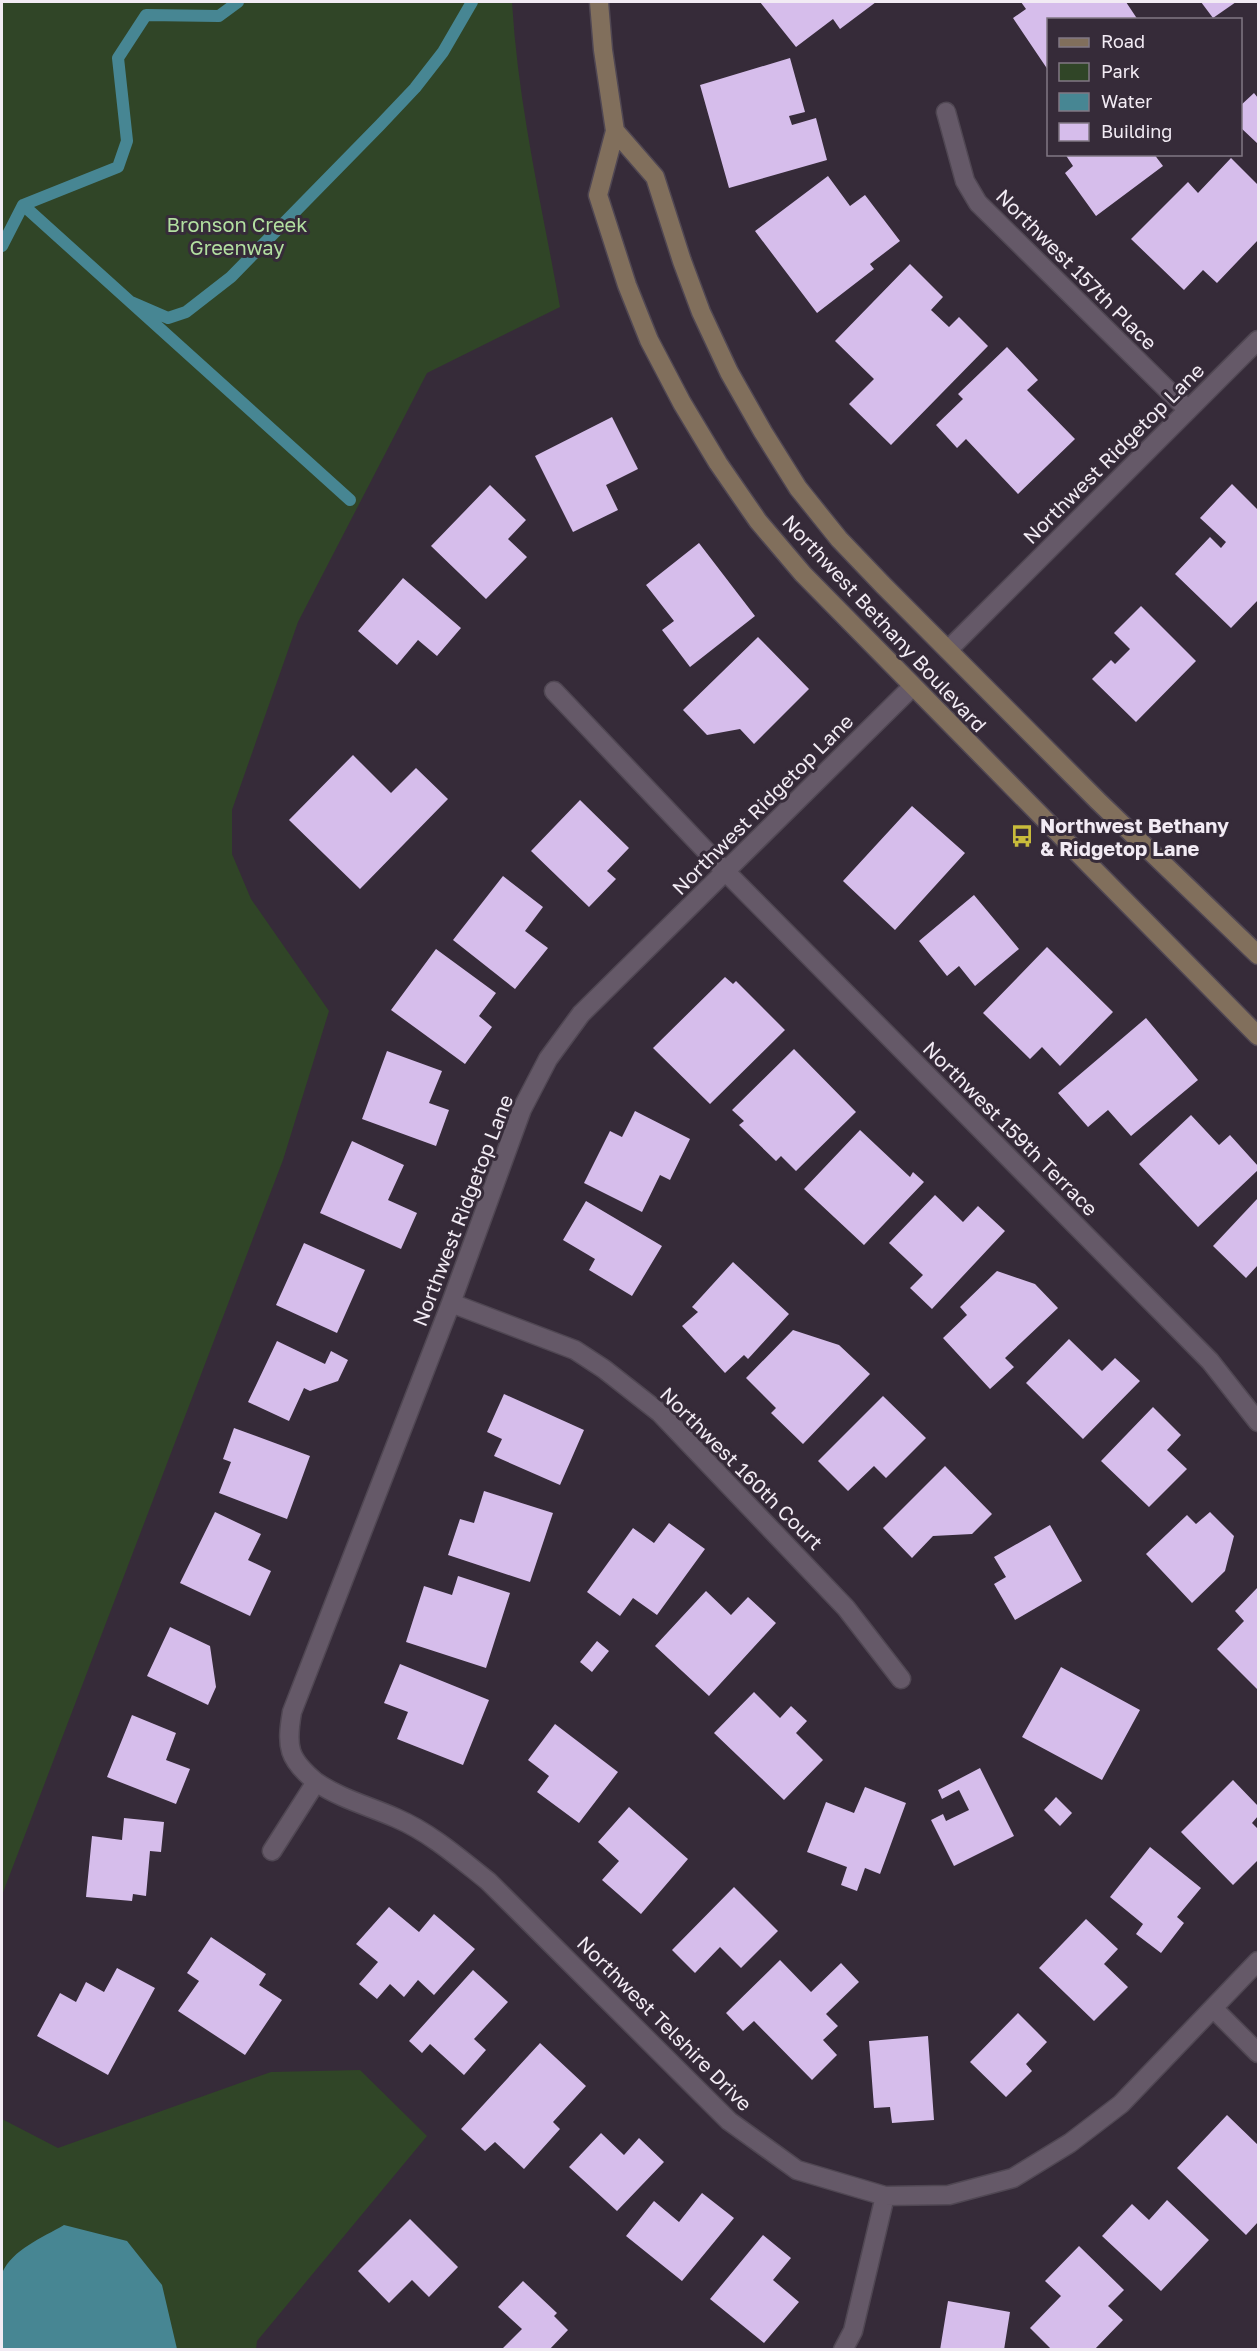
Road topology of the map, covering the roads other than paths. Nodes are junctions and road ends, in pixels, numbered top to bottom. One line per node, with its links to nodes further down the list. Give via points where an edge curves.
1 (599, 2): 3 (main road, Northwest Bethany Boulevard)
2 (946, 112): 5 (street, Northwest 157th Place, via 965,181 978,203)
3 (615, 131): 6 (main road, Northwest Bethany Boulevard, via 655,177 701,312 729,372 798,488 839,539); 7 (main road, Northwest Bethany Boulevard, via 598,195 649,340 682,403 758,521 802,574)
4 (1258, 340): 5 (street, Northwest Ridgetop Lane)
5 (1188, 410): 6 (street, Northwest Ridgetop Lane)
6 (948, 650): 10 (main road, Northwest Bethany Boulevard)
7 (912, 687): 9 (street, Northwest Ridgetop Lane); 11 (main road, Northwest Bethany Boulevard)
8 (555, 692): 9 (street, Northwest 159th Terrace)
9 (726, 872): 12 (street, Northwest Ridgetop Lane, via 581,1014 548,1059 522,1109); 13 (street, Northwest 159th Terrace, via 1210,1361)
10 (1258, 955)
11 (1258, 1036)
12 (451, 1303): 14 (street, Northwest 160th Court, via 575,1350 660,1413 846,1608); 15 (street, Northwest Ridgetop Lane, via 292,1712 288,1735 291,1753)
13 (1258, 1422)
14 (901, 1679)
15 (316, 1782): 16 (street); 20 (street, Northwest Telshire Drive, via 422,1832 488,1881 729,2121 797,2170)
16 (272, 1851)
17 (1258, 1961): 18 (street, Northwest Telshire Drive)
18 (1213, 2008): 19 (street); 20 (street, Northwest Telshire Drive, via 1121,2104 1070,2144 1013,2178 949,2195)
19 (1258, 2053)
20 (885, 2196): 21 (street, via 858,2312)
21 (843, 2349)

